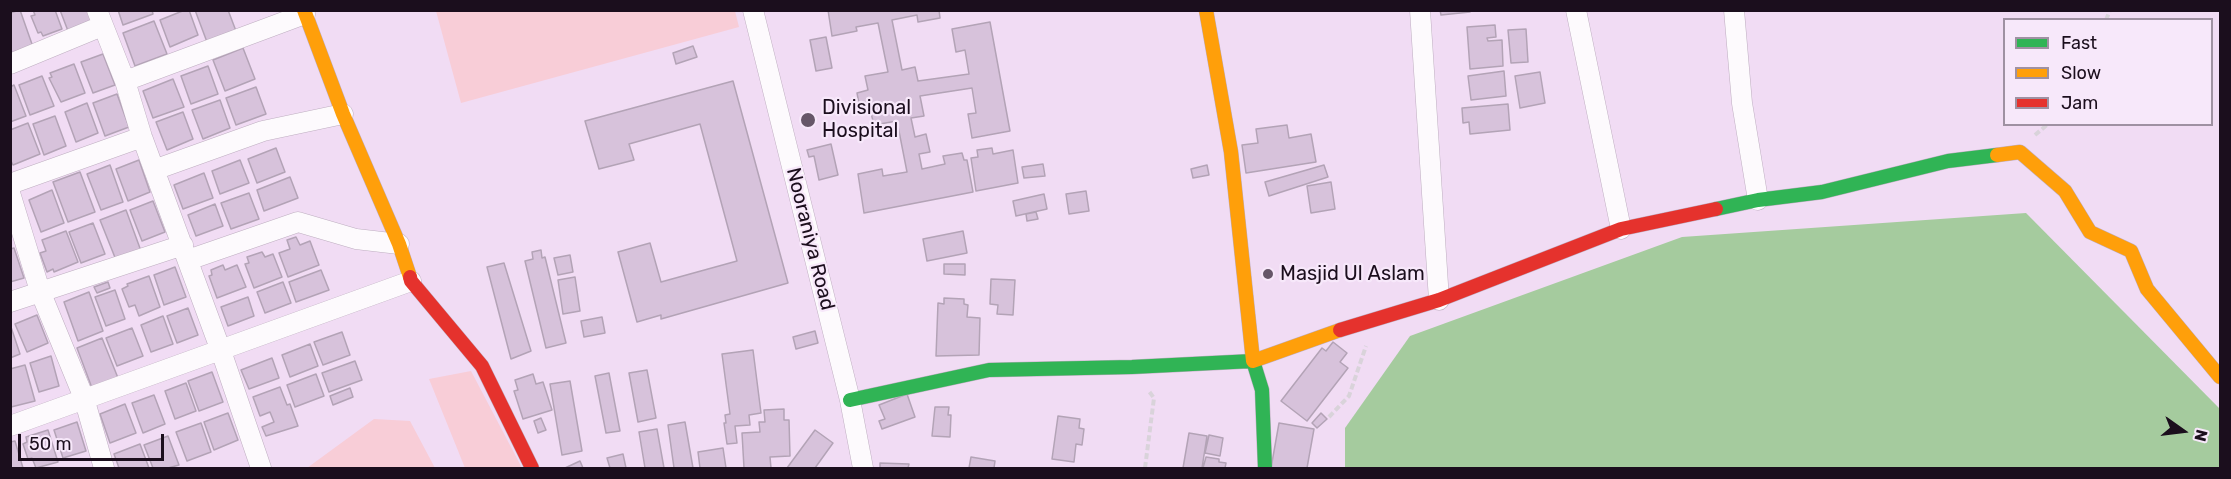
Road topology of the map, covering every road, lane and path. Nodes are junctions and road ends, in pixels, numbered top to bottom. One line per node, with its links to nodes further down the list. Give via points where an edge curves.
1 (753, 10): 29 (street, Nooraniya Road)
2 (1206, 10): 25 (street, via 1231,152)
3 (1420, 10): 21 (street)
4 (1576, 10): 16 (street)
5 (1734, 10): 15 (street, via 1742,103)
6 (304, 12): 9 (street); 10 (street)
7 (99, 18): 8 (street); 9 (street)
8 (10, 64)
9 (125, 81): 11 (street)
10 (343, 114): 12 (street, via 263,131); 17 (street)
11 (142, 137): 12 (street); 13 (street)
12 (154, 170): 18 (street)
13 (10, 184)
14 (10, 193): 20 (street)
15 (1758, 200): 16 (street); 26 (street, via 1822,192 1948,161 2020,152 2065,190 2090,232 2131,251 2147,289)
16 (1621, 229): 21 (street)
17 (399, 244): 18 (street, via 356,238 298,222); 19 (street)
18 (186, 252): 20 (street); 24 (street)
19 (411, 280): 24 (street); 34 (street, via 482,366)
20 (40, 291): 22 (street); 28 (street)
21 (1439, 300): 23 (street)
22 (10, 302)
23 (1373, 319): 25 (street); 30 (path, via 1349,396)
24 (221, 351): 28 (street); 33 (street)
25 (1253, 361): 27 (street); 37 (street, via 1262,390)
26 (2216, 364)
27 (1132, 367): 29 (street, via 989,370); 36 (path, via 1154,398)
28 (84, 398): 31 (street); 32 (street)
29 (850, 400): 35 (street, Nooraniya Road)
30 (1329, 417)
31 (10, 426)
32 (105, 468)
33 (261, 468)
34 (532, 468)
35 (863, 468)
36 (1145, 468)
37 (1265, 468)

